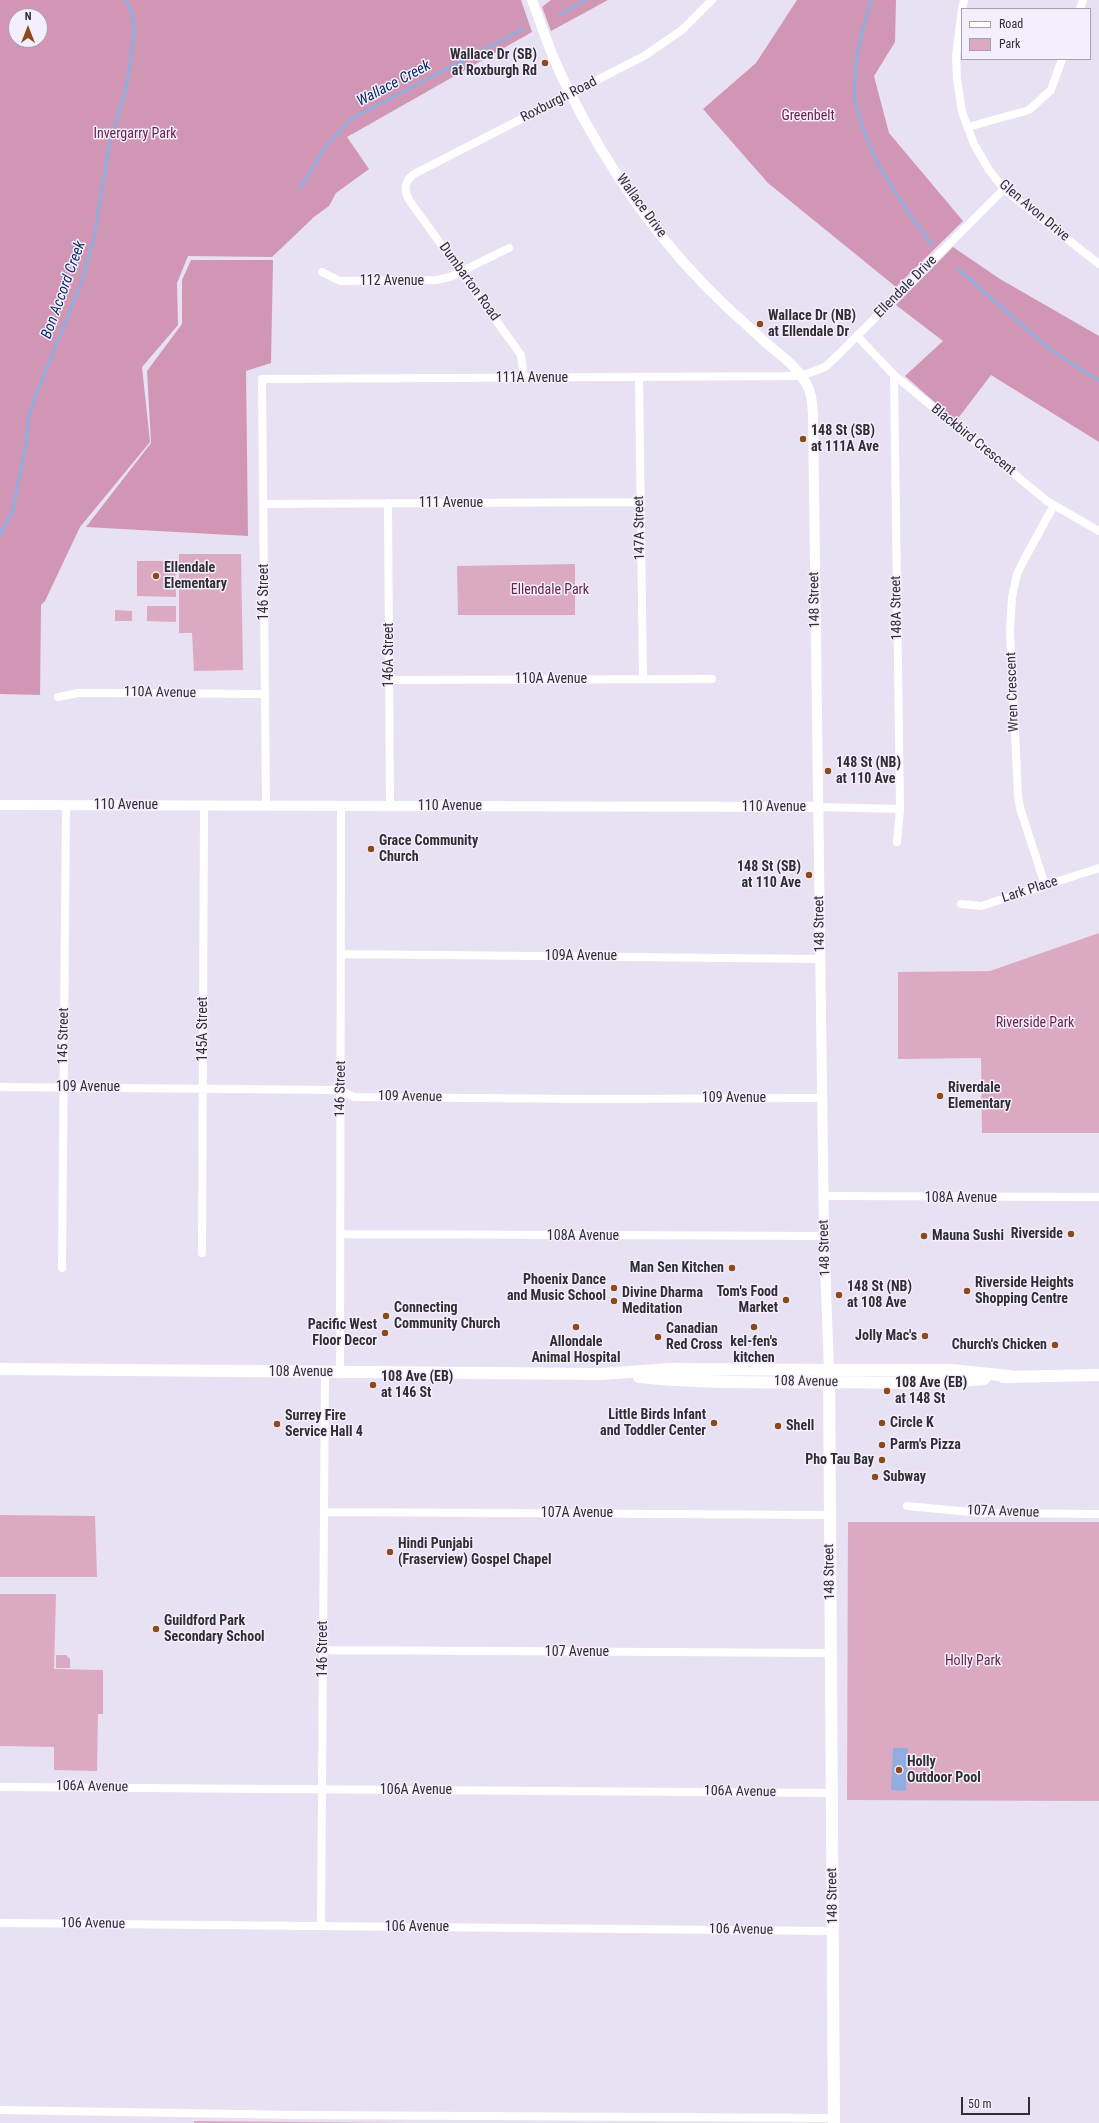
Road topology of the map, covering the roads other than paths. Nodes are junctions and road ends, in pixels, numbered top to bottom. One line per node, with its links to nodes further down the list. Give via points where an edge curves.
1 (532, 0): 5 (street, Wallace Drive)
2 (712, 0): 5 (street, Roxburgh Road, via 682,30 644,56)
3 (961, 16): 6 (street, Glen Avon Drive, via 956,74 961,106)
4 (1062, 60): 6 (street, via 1051,90 1029,110)
5 (570, 94): 8 (street, Roxburgh Road, via 416,173 406,181); 15 (street, Wallace Drive, via 616,173 676,253 727,307)
6 (968, 127): 7 (street, Glen Avon Drive, via 974,144 989,170)
7 (1004, 189): 10 (street, Glen Avon Drive); 13 (street, Ellendale Drive)
8 (405, 191): 11 (street, Dumbarton Road, via 408,200)
9 (510, 248): 11 (street, 112 Avenue)
10 (1099, 264)
11 (462, 271): 12 (street, 112 Avenue, via 450,277 430,281 340,281); 16 (street, Dumbarton Road, via 521,355)
12 (322, 272)
13 (857, 336): 14 (street, Blackbird Crescent); 15 (street, Ellendale Drive, via 825,367)
14 (894, 375): 22 (street, Blackbird Crescent); 36 (street, 148A Street)
15 (801, 376): 17 (street, 111A Avenue); 35 (street, 148 Street, via 811,395 813,415)
16 (524, 377): 17 (street, 111A Avenue); 18 (street, 111A Avenue)
17 (639, 378): 19 (street, 147A Street)
18 (262, 379): 21 (street, 146 Street)
19 (639, 502): 20 (street, 111 Avenue); 24 (street, 147A Street)
20 (388, 503): 21 (street, 111 Avenue); 26 (street, 146A Street)
21 (263, 504): 27 (street, 146 Street)
22 (1054, 505): 23 (street, Blackbird Crescent); 39 (street, Wren Crescent, via 1034,539 1018,574 1010,611 1018,795)
23 (1099, 531)
24 (643, 679): 25 (street, 110A Avenue); 26 (street, 110A Avenue)
25 (712, 679)
26 (389, 680): 34 (street, 146A Street)
27 (264, 694): 28 (street, 110A Avenue, via 109,693); 31 (street, 146 Street)
28 (58, 697)
29 (0, 805): 30 (street, 110 Avenue)
30 (66, 805): 32 (street, 110 Avenue); 44 (street, 145 Street)
31 (266, 805): 32 (street, 110 Avenue); 33 (street, 110 Avenue)
32 (204, 806): 45 (street, 145A Street)
33 (341, 806): 34 (street, 110 Avenue); 41 (street, 146 Street)
34 (390, 806): 35 (street, 110 Avenue)
35 (818, 807): 36 (street, 110 Avenue); 42 (street, 148 Street)
36 (900, 809): 37 (street, 148A Street)
37 (897, 842)
38 (1099, 868): 39 (street, Lark Place)
39 (1045, 885): 40 (street, Lark Place, via 980,906)
40 (961, 904)
41 (341, 954): 42 (street, 109A Avenue); 46 (street, 146 Street)
42 (820, 959): 47 (street, 148 Street)
43 (0, 1087): 44 (street, 109 Avenue)
44 (63, 1087): 45 (street, 109 Avenue); 53 (street, 145 Street)
45 (203, 1088): 46 (street, 109 Avenue); 52 (street, 145A Street)
46 (340, 1090): 47 (street, 109 Avenue, via 354,1097); 50 (street, 146 Street)
47 (822, 1098): 48 (street, 148 Street)
48 (824, 1196): 49 (street, 108A Avenue); 51 (street, 148 Street)
49 (1099, 1197)
50 (341, 1234): 51 (street, 108A Avenue); 57 (street, 146 Street)
51 (824, 1236): 55 (street, 148 Street)
52 (202, 1253)
53 (62, 1268)
54 (0, 1369): 56 (main road, 108 Avenue)
55 (829, 1370): 58 (main road, 108 Avenue, via 670,1369); 60 (main road, 108 Avenue, via 951,1370); 61 (main road, 148 Street)
56 (325, 1372): 57 (main road, 108 Avenue); 63 (street, 146 Street)
57 (340, 1372): 58 (main road, 108 Avenue)
58 (602, 1374): 61 (main road, 108 Avenue, via 669,1380)
59 (1099, 1375): 60 (main road, 108 Avenue)
60 (1009, 1376): 61 (main road, 108 Avenue, via 950,1383)
61 (830, 1382): 65 (main road, 148 Street)
62 (906, 1506): 64 (street, 107A Avenue, via 981,1513)
63 (324, 1512): 65 (street, 107A Avenue); 66 (street, 146 Street)
64 (1099, 1514)
65 (830, 1515): 67 (main road, 148 Street)
66 (323, 1650): 67 (street, 107 Avenue); 69 (street, 146 Street)
67 (831, 1652): 70 (main road, 148 Street)
68 (0, 1786): 69 (street, 106A Avenue)
69 (322, 1789): 70 (street, 106A Avenue); 72 (street, 146 Street)
70 (832, 1793): 73 (main road, 148 Street)
71 (0, 1923): 72 (street, 106 Avenue)
72 (320, 1926): 73 (street, 106 Avenue)
73 (833, 1932): 75 (main road, 148 Street)
74 (0, 2110): 75 (street)
75 (834, 2120)

